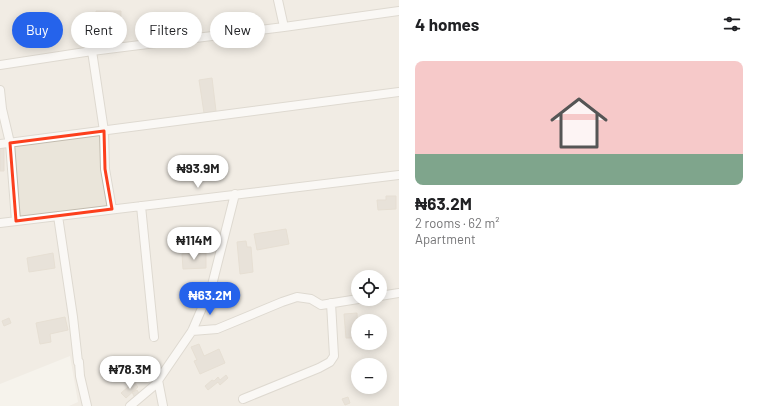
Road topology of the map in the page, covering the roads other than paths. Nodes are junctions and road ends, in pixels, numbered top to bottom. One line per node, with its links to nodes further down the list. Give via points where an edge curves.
1 (278, 0): 3 (street)
2 (399, 11): 3 (street)
3 (284, 27): 4 (street)
4 (92, 51): 5 (street); 8 (street)
5 (0, 64)
6 (0, 90): 9 (street)
7 (399, 92): 8 (street)
8 (104, 131): 9 (street); 14 (street, via 105,169)
9 (10, 143): 10 (street); 16 (street)
10 (0, 144)
11 (399, 175): 12 (street)
12 (235, 194): 13 (street); 22 (street, via 212,285)
13 (140, 206): 14 (street); 23 (street)
14 (112, 209): 15 (street)
15 (58, 216): 16 (street); 26 (street, via 76,355)
16 (16, 221): 17 (street)
17 (0, 223)
18 (399, 293): 19 (street)
19 (387, 295)
20 (351, 300): 21 (street)
21 (331, 303): 22 (street, via 322,304 297,297 217,329); 25 (street, via 334,356 330,362)
22 (192, 331): 24 (street)
23 (154, 337)
24 (158, 380): 27 (street); 28 (street)
25 (243, 399)
26 (86, 406)
27 (130, 406)
28 (163, 406)

